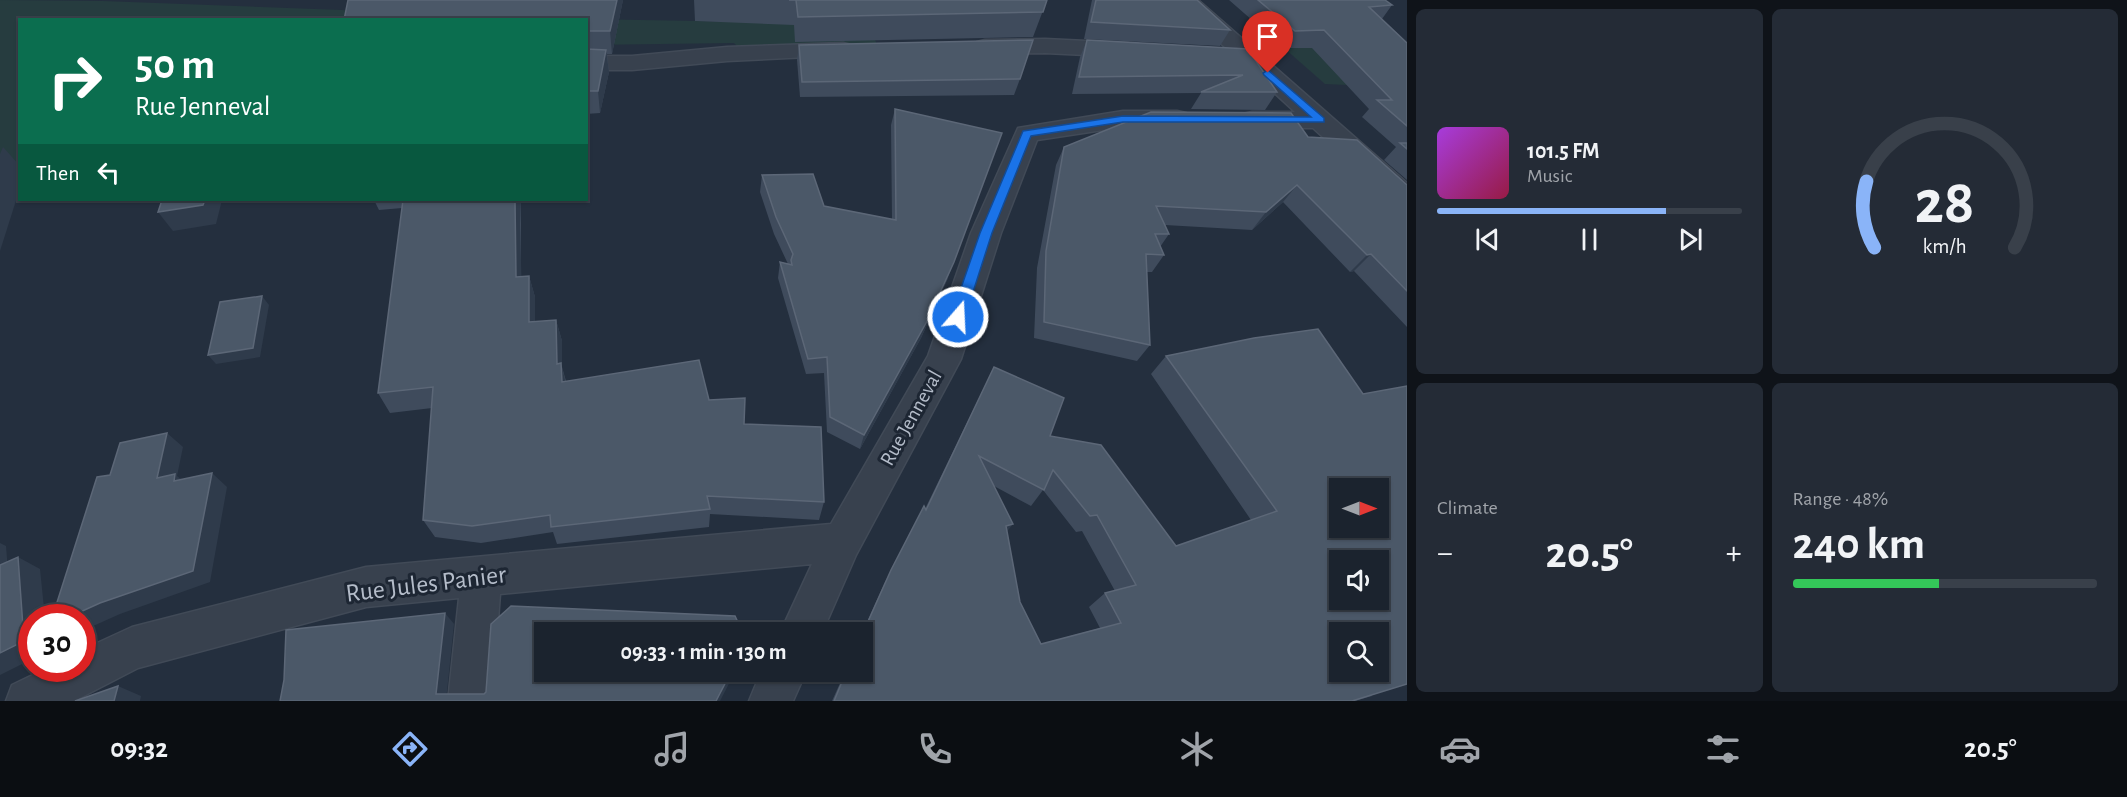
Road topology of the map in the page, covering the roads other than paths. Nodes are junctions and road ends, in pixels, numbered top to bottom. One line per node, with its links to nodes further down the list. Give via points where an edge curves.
1 (1185, 0): 6 (street)
2 (960, 47): 4 (street, via 1045,46)
3 (867, 49): 7 (street)
4 (1148, 52)
5 (1216, 55): 6 (street)
6 (1250, 57): 8 (street)
7 (588, 63)
8 (1320, 120): 9 (street); 10 (street, Rue Jenneval, via 1123,119 1027,134 986,233 944,359)
9 (1407, 198)
10 (842, 542): 11 (street, Rue Jules Panier); 12 (street, Rue Jenneval)
11 (480, 576): 14 (street, Rue Jules Panier, via 366,587 132,648); 15 (street)
12 (806, 622)
13 (780, 682): 16 (street)
14 (28, 701)
15 (470, 701)
16 (771, 701)

